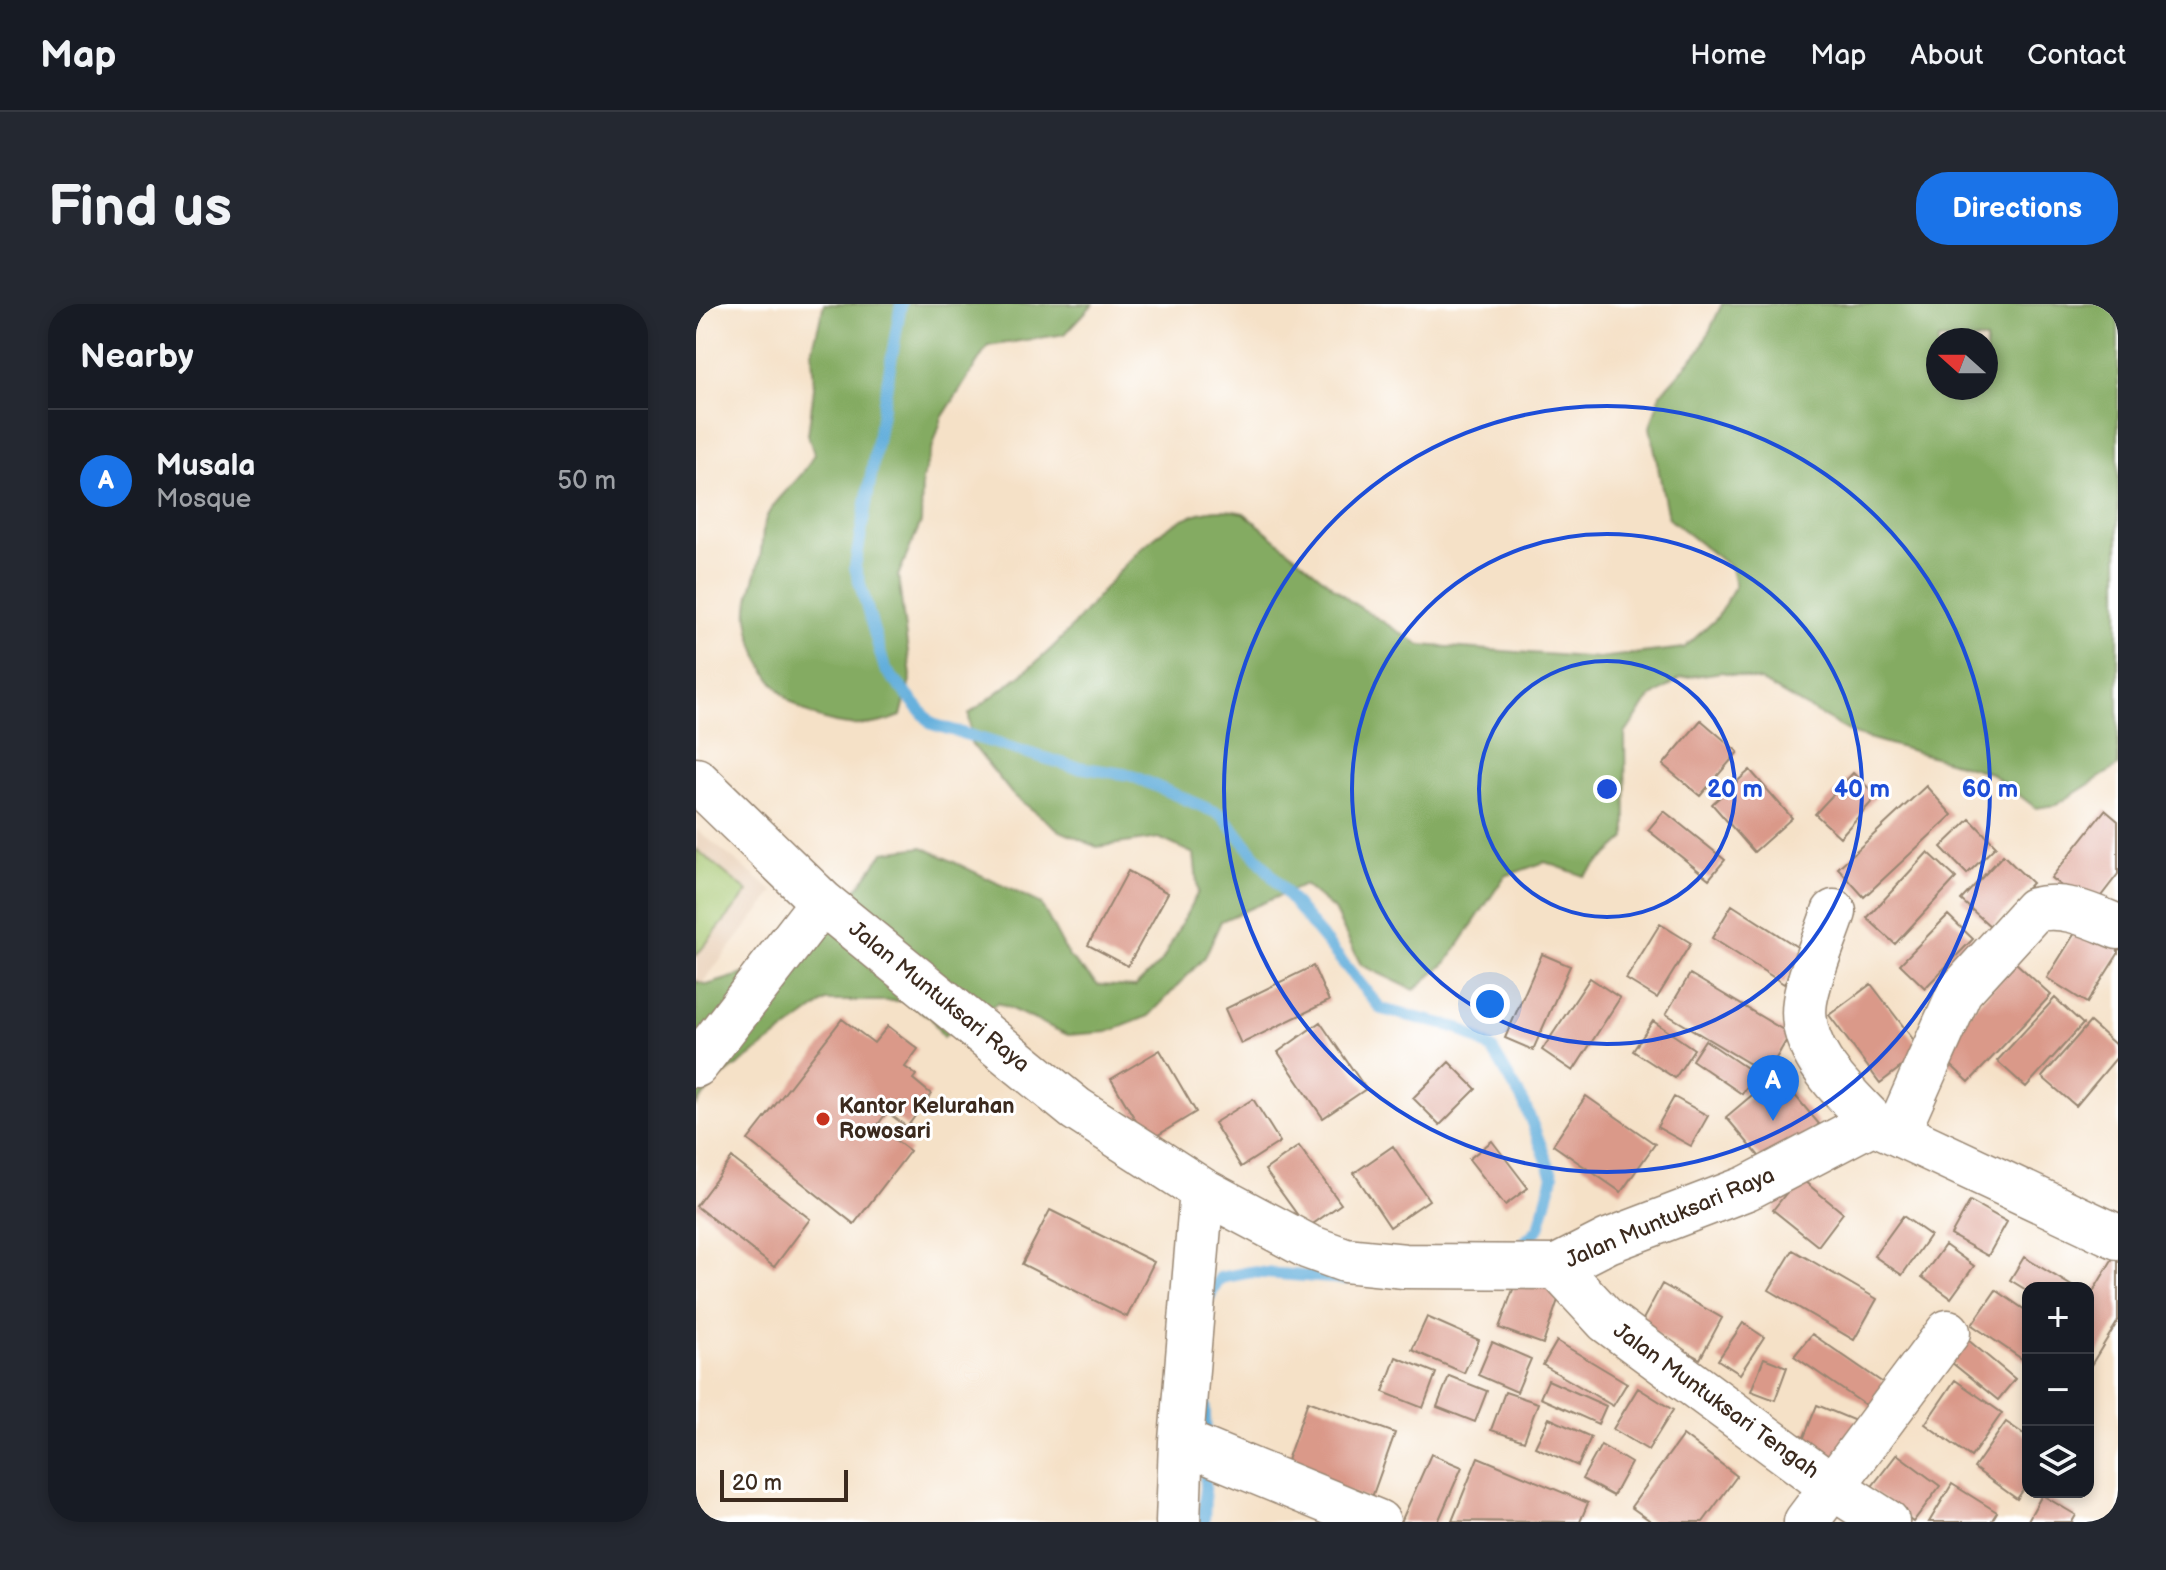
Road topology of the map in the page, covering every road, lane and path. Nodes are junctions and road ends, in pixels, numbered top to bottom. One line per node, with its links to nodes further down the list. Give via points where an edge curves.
1 (696, 780): 2 (street, Jalan Muntuksari Raya)
2 (822, 902): 5 (street); 7 (street, Jalan Muntuksari Raya, via 1076,1109)
3 (1834, 912): 6 (street, via 1808,988 1805,1020 1827,1074)
4 (2118, 927): 6 (street, via 2080,912 2050,906 2034,910 1960,991)
5 (696, 1065)
6 (1885, 1128): 8 (street); 9 (street, Jalan Muntuksari Raya, via 1608,1241)
7 (1202, 1190): 9 (street, Jalan Muntuksari Raya, via 1309,1247 1345,1260 1405,1266); 11 (street)
8 (2118, 1237)
9 (1557, 1267): 12 (street, Jalan Muntuksari Tengah, via 1607,1321)
10 (1948, 1332): 12 (street)
11 (1189, 1444): 13 (street); 14 (street)
12 (1834, 1488): 15 (street); 16 (street, Jalan Muntuksari Tengah)
13 (1178, 1522)
14 (1378, 1522)
15 (1806, 1522)
16 (1887, 1522)

